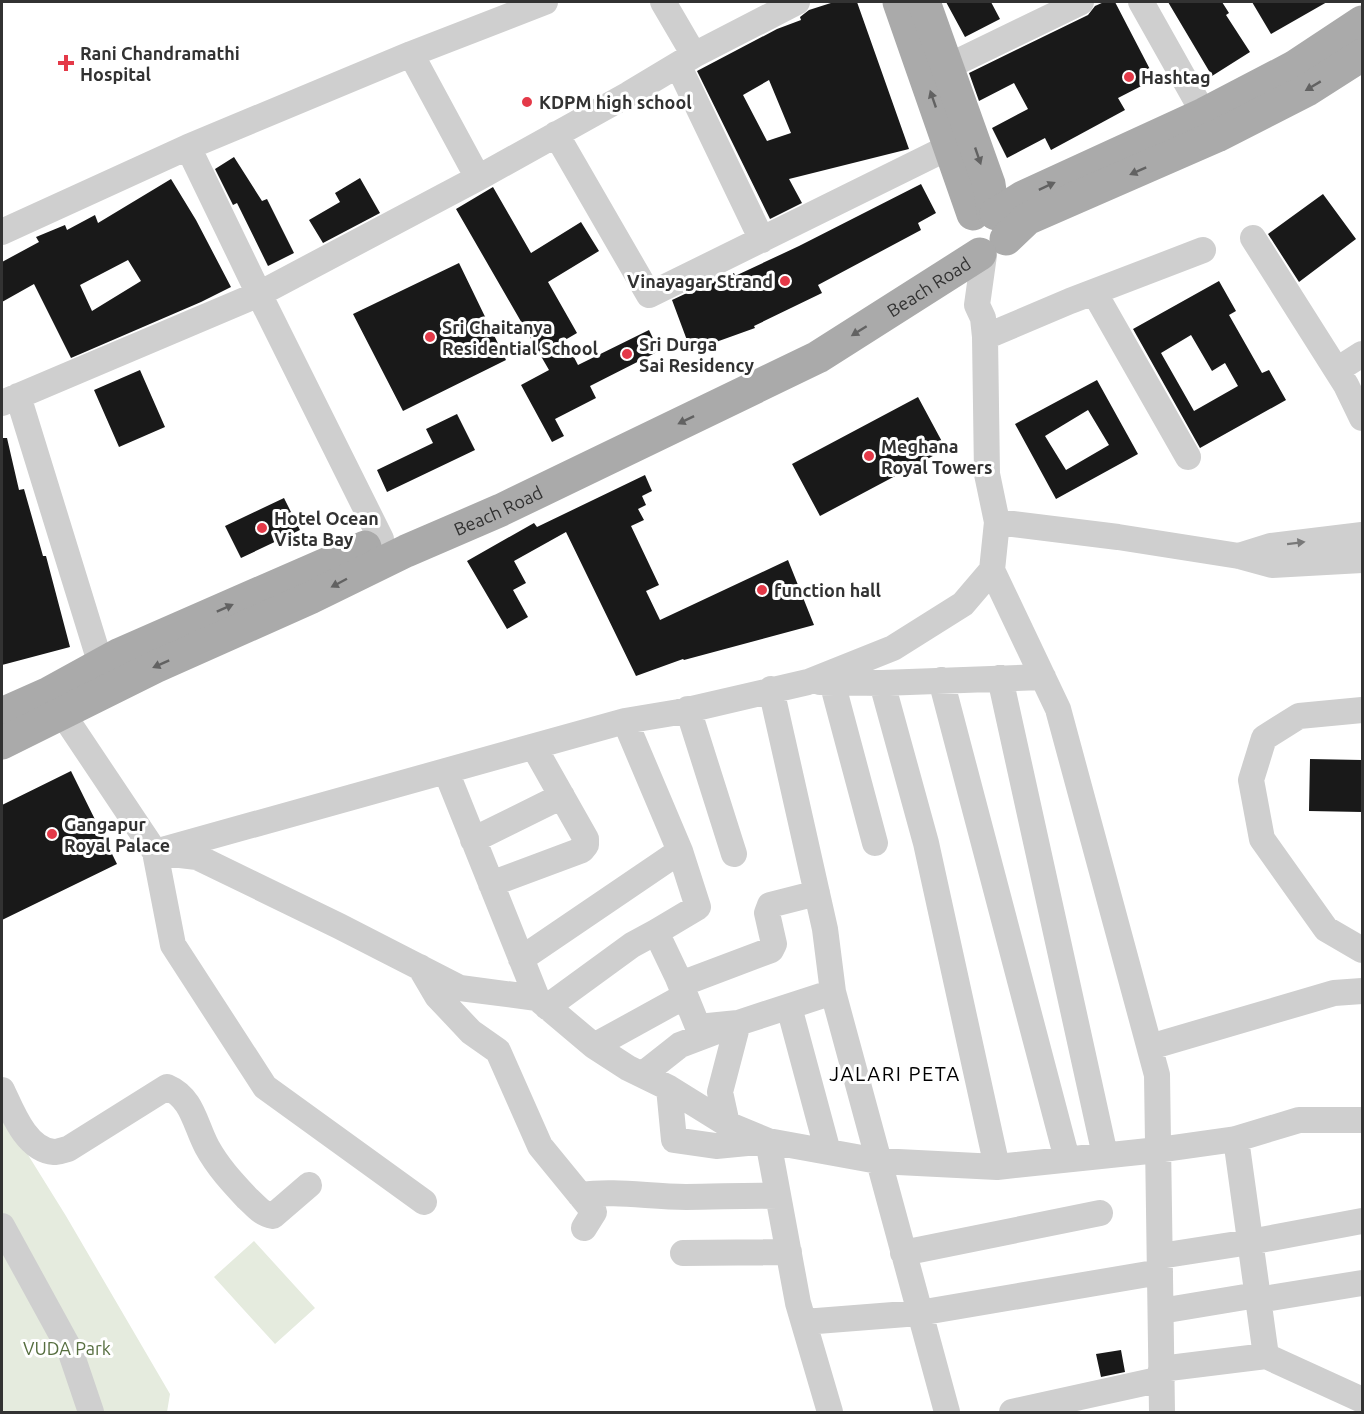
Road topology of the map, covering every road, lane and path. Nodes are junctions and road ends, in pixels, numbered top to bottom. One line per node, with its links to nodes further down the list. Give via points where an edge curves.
1 (545, 2): 9 (street)
2 (663, 2): 11 (street)
3 (796, 2): 11 (street)
4 (898, 2): 16 (main road, one-way to 4)
5 (924, 2): 12 (main road)
6 (1081, 2): 12 (street)
7 (1141, 2): 13 (street)
8 (1362, 22): 13 (main road, Beach Road, via 1294,68)
9 (411, 54): 15 (street); 17 (street)
10 (1362, 55): 19 (main road, Beach Road, one-way to 19, via 1307,90 1217,136)
11 (686, 60): 14 (street); 21 (street)
12 (947, 67): 19 (main road, one-way to 19, via 988,184)
13 (1204, 114): 19 (main road, Beach Road, one-way to 13, via 1023,197)
14 (556, 134): 17 (street); 21 (street, via 649,295)
15 (188, 147): 18 (street); 24 (street)
16 (949, 147): 19 (main road); 21 (street)
17 (478, 178): 24 (street)
18 (2, 232)
19 (987, 235): 25 (street, via 990,306); 33 (main road, Beach Road, via 805,340); 44 (main road, Beach Road, one-way to 44, via 818,357 310,598 155,667)
20 (1253, 238): 27 (street)
21 (762, 240)
22 (1203, 250): 23 (street)
23 (1094, 292): 25 (street); 30 (street)
24 (259, 294): 28 (street); 33 (street)
25 (984, 328): 31 (street, via 987,474)
26 (1362, 354): 27 (street)
27 (1337, 370): 29 (street)
28 (10, 400): 37 (street)
29 (1362, 418)
30 (1188, 457)
31 (997, 522): 34 (street); 36 (street)
32 (1362, 535): 34 (street, one-way to 32, via 1271,546)
33 (381, 539): 44 (main road, Beach Road, one-way to 33, via 120,654)
34 (1239, 556): 35 (street, via 1272,565)
35 (1362, 560)
36 (992, 570): 38 (street); 41 (street, via 963,604 893,648)
37 (97, 652)
38 (1043, 677): 39 (street); 71 (street, via 1058,709)
39 (1000, 678): 40 (street); 81 (street)
40 (941, 680): 42 (street); 82 (street)
41 (820, 682): 42 (street); 43 (street); 54 (street)
42 (882, 682): 84 (street, via 926,843)
43 (771, 689): 45 (street); 59 (street)
44 (55, 704): 47 (main road, Beach Road); 49 (main road, Beach Road); 56 (street)
45 (688, 709): 48 (street); 57 (street)
46 (1362, 710): 61 (street, via 1299,716 1273,732 1264,738 1251,780 1262,839 1326,929)
47 (2, 714)
48 (625, 722): 50 (street); 55 (street)
49 (2, 743)
50 (534, 747): 51 (street); 52 (street)
51 (446, 771): 53 (street); 56 (street)
52 (562, 796): 53 (street); 58 (street, via 586,838 586,845 582,850)
53 (473, 840): 58 (street)
54 (875, 843)
55 (680, 851): 60 (street, via 698,907); 62 (street)
56 (155, 852): 63 (street, via 196,857); 88 (street, via 173,945 265,1087)
57 (734, 854)
58 (491, 885): 62 (street)
59 (817, 893): 64 (street, via 770,905 767,913 774,944 771,950); 66 (street)
60 (656, 932): 64 (street); 67 (street)
61 (1362, 950)
62 (521, 959): 67 (street)
63 (420, 967): 67 (street, via 460,988); 86 (street, via 437,996 471,1032 498,1051 540,1146)
64 (683, 990): 69 (street, via 698,1027); 70 (street)
65 (1362, 991): 71 (street, via 1334,993)
66 (833, 993): 68 (street); 83 (street)
67 (542, 1002): 70 (street)
68 (789, 1006): 69 (street); 80 (street)
69 (738, 1023): 72 (street, via 681,1045); 76 (street, via 720,1092)
70 (594, 1046): 72 (street)
71 (1149, 1047): 79 (street, via 1157,1075)
72 (642, 1075): 73 (street)
73 (669, 1088): 76 (street); 78 (street, via 674,1140 716,1146)
74 (2, 1090): 85 (street, via 28,1137 38,1147 54,1152 68,1149 167,1087 188,1103 225,1175 264,1214 273,1216)
75 (1362, 1120): 77 (street, via 1299,1120)
76 (727, 1124): 78 (street)
77 (1236, 1139): 79 (street); 93 (street)
78 (768, 1141): 80 (street); 87 (street)
79 (1158, 1150): 81 (street); 97 (street)
80 (828, 1152): 83 (street)
81 (1105, 1155): 82 (street)
82 (1067, 1159): 84 (street)
83 (878, 1161): 84 (street); 96 (street)
84 (997, 1167)
85 (309, 1185)
86 (580, 1195): 87 (street, via 626,1192 685,1197); 92 (street, via 594,1212)
87 (778, 1196): 95 (street)
88 (423, 1202)
89 (1100, 1213): 96 (street)
90 (1362, 1221): 93 (street)
91 (2, 1226): 106 (street, via 70,1350)
92 (584, 1228)
93 (1250, 1242): 97 (street); 99 (street)
94 (683, 1252): 95 (street)
95 (789, 1252): 102 (street)
96 (903, 1253): 101 (street)
97 (1160, 1264): 100 (street); 101 (street)
98 (1362, 1283): 99 (street)
99 (1257, 1298): 100 (street); 103 (street)
100 (1161, 1311): 104 (street)
101 (919, 1312): 102 (street); 108 (street)
102 (804, 1322): 107 (street)
103 (1266, 1356): 104 (street); 105 (street)
104 (1162, 1374): 109 (street); 110 (street)
105 (1362, 1400)
106 (91, 1413)
107 (830, 1413)
108 (947, 1413)
109 (1012, 1413)
110 (1162, 1413)

